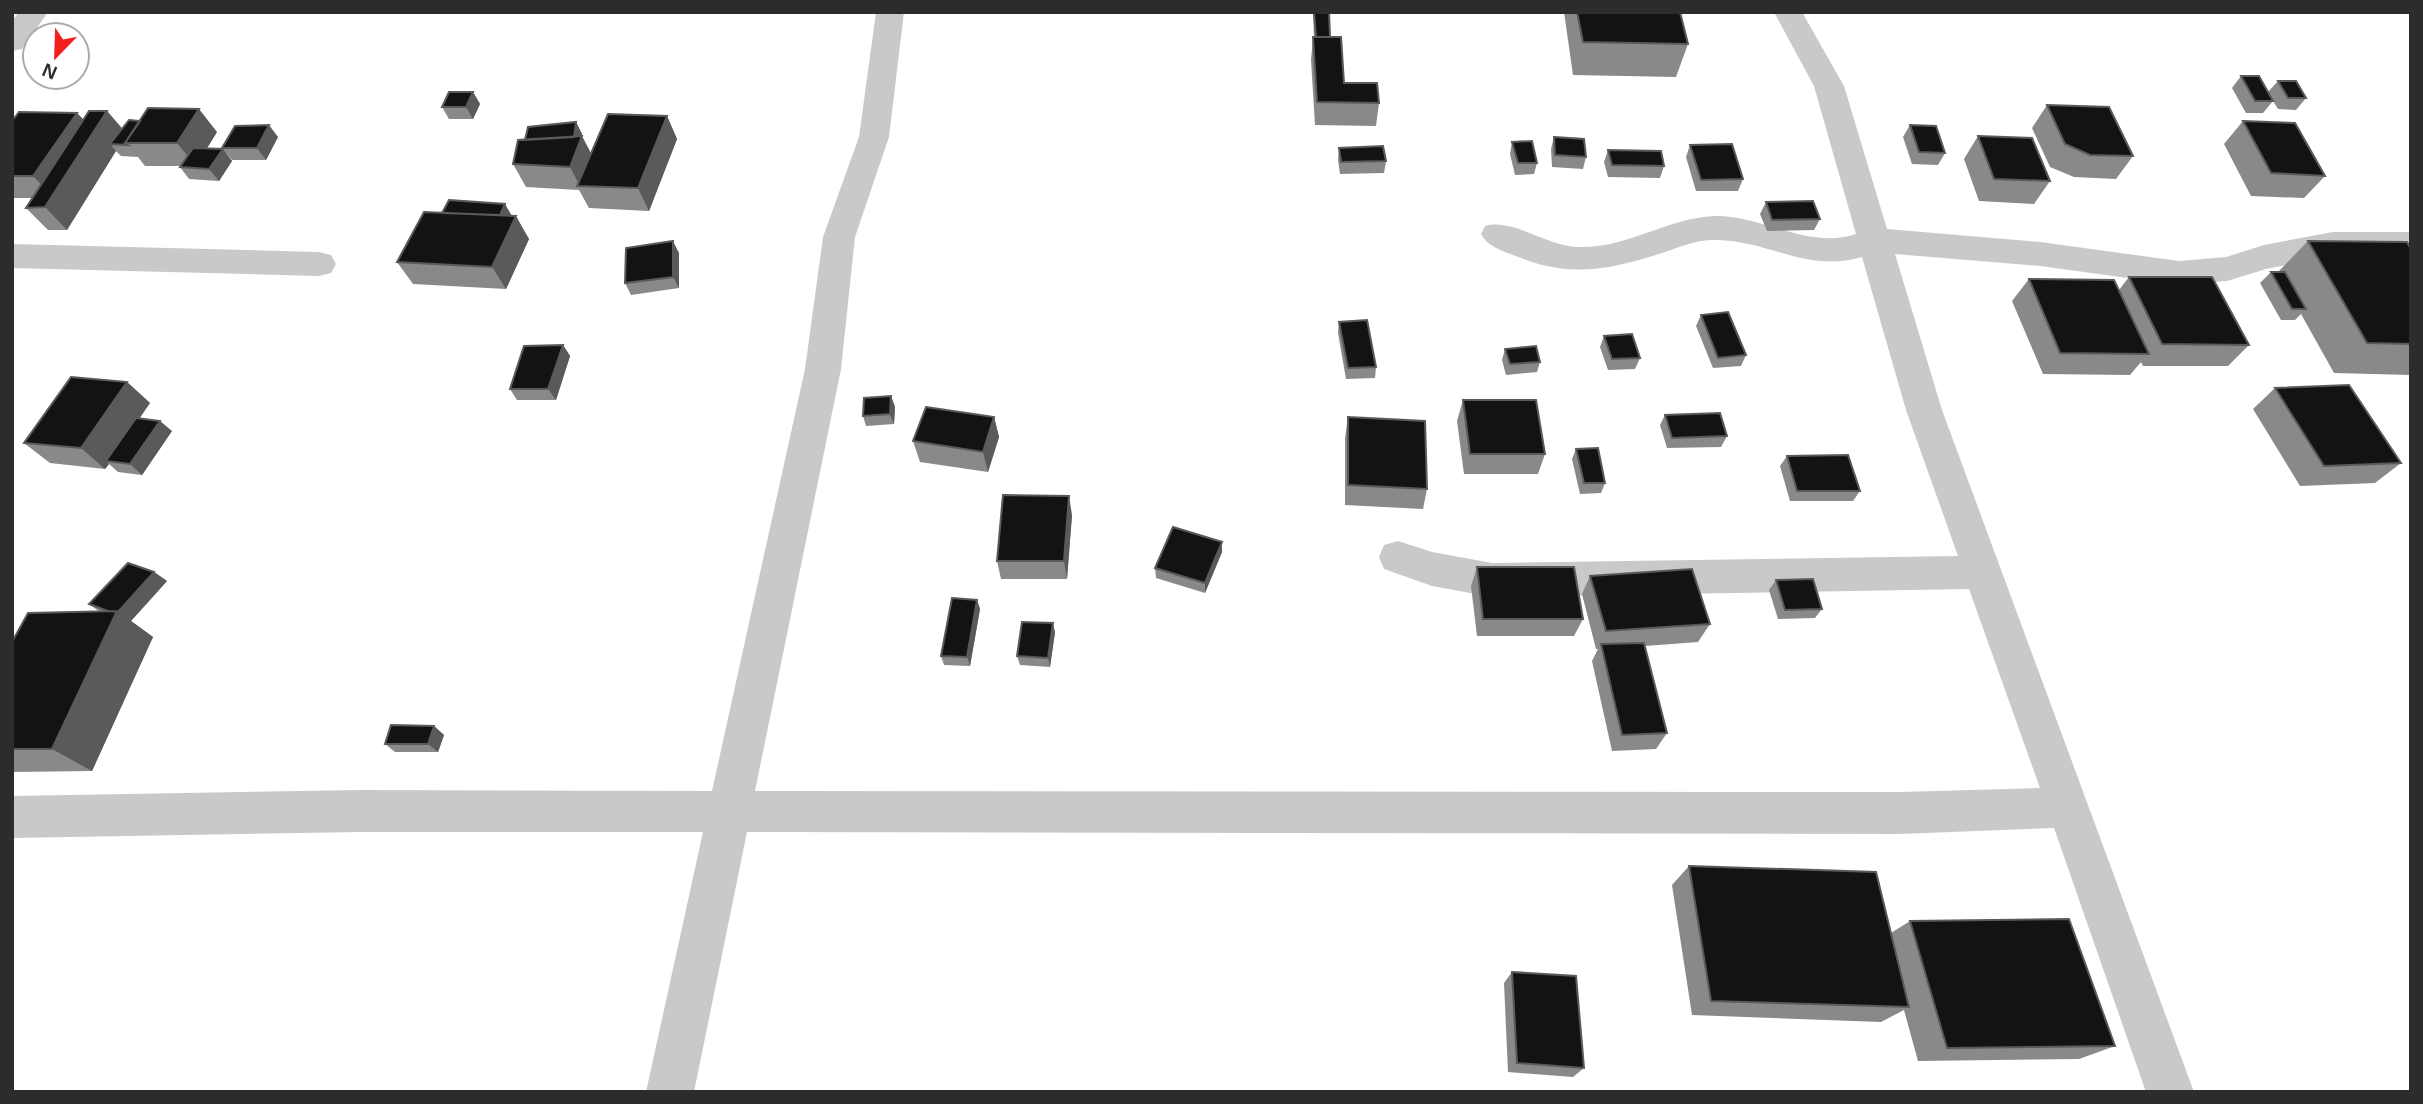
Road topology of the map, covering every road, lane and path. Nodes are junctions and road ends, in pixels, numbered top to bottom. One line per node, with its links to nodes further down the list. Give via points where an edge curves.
1 (34, 12): 4 (street)
2 (890, 12): 13 (street, via 874,137 839,237 823,369)
3 (1788, 12): 6 (street, via 1829,86)
4 (12, 43)
5 (1497, 234): 6 (street, via 1534,252 1573,261 1610,259 1686,233 1718,228 1745,231 1813,252 1858,247)
6 (1875, 240): 7 (street, via 2040,254 2179,273 2227,269 2333,244); 11 (street, via 1924,411)
7 (2411, 244)
8 (12, 256): 9 (street)
9 (319, 264)
10 (1398, 557): 11 (street, via 1432,569 1492,580)
11 (1984, 572): 12 (street)
12 (2068, 807): 13 (street, via 1900,813); 16 (street)
13 (730, 814): 14 (street, via 360,811); 15 (street)
14 (12, 817)
15 (670, 1092)
16 (2170, 1092)

